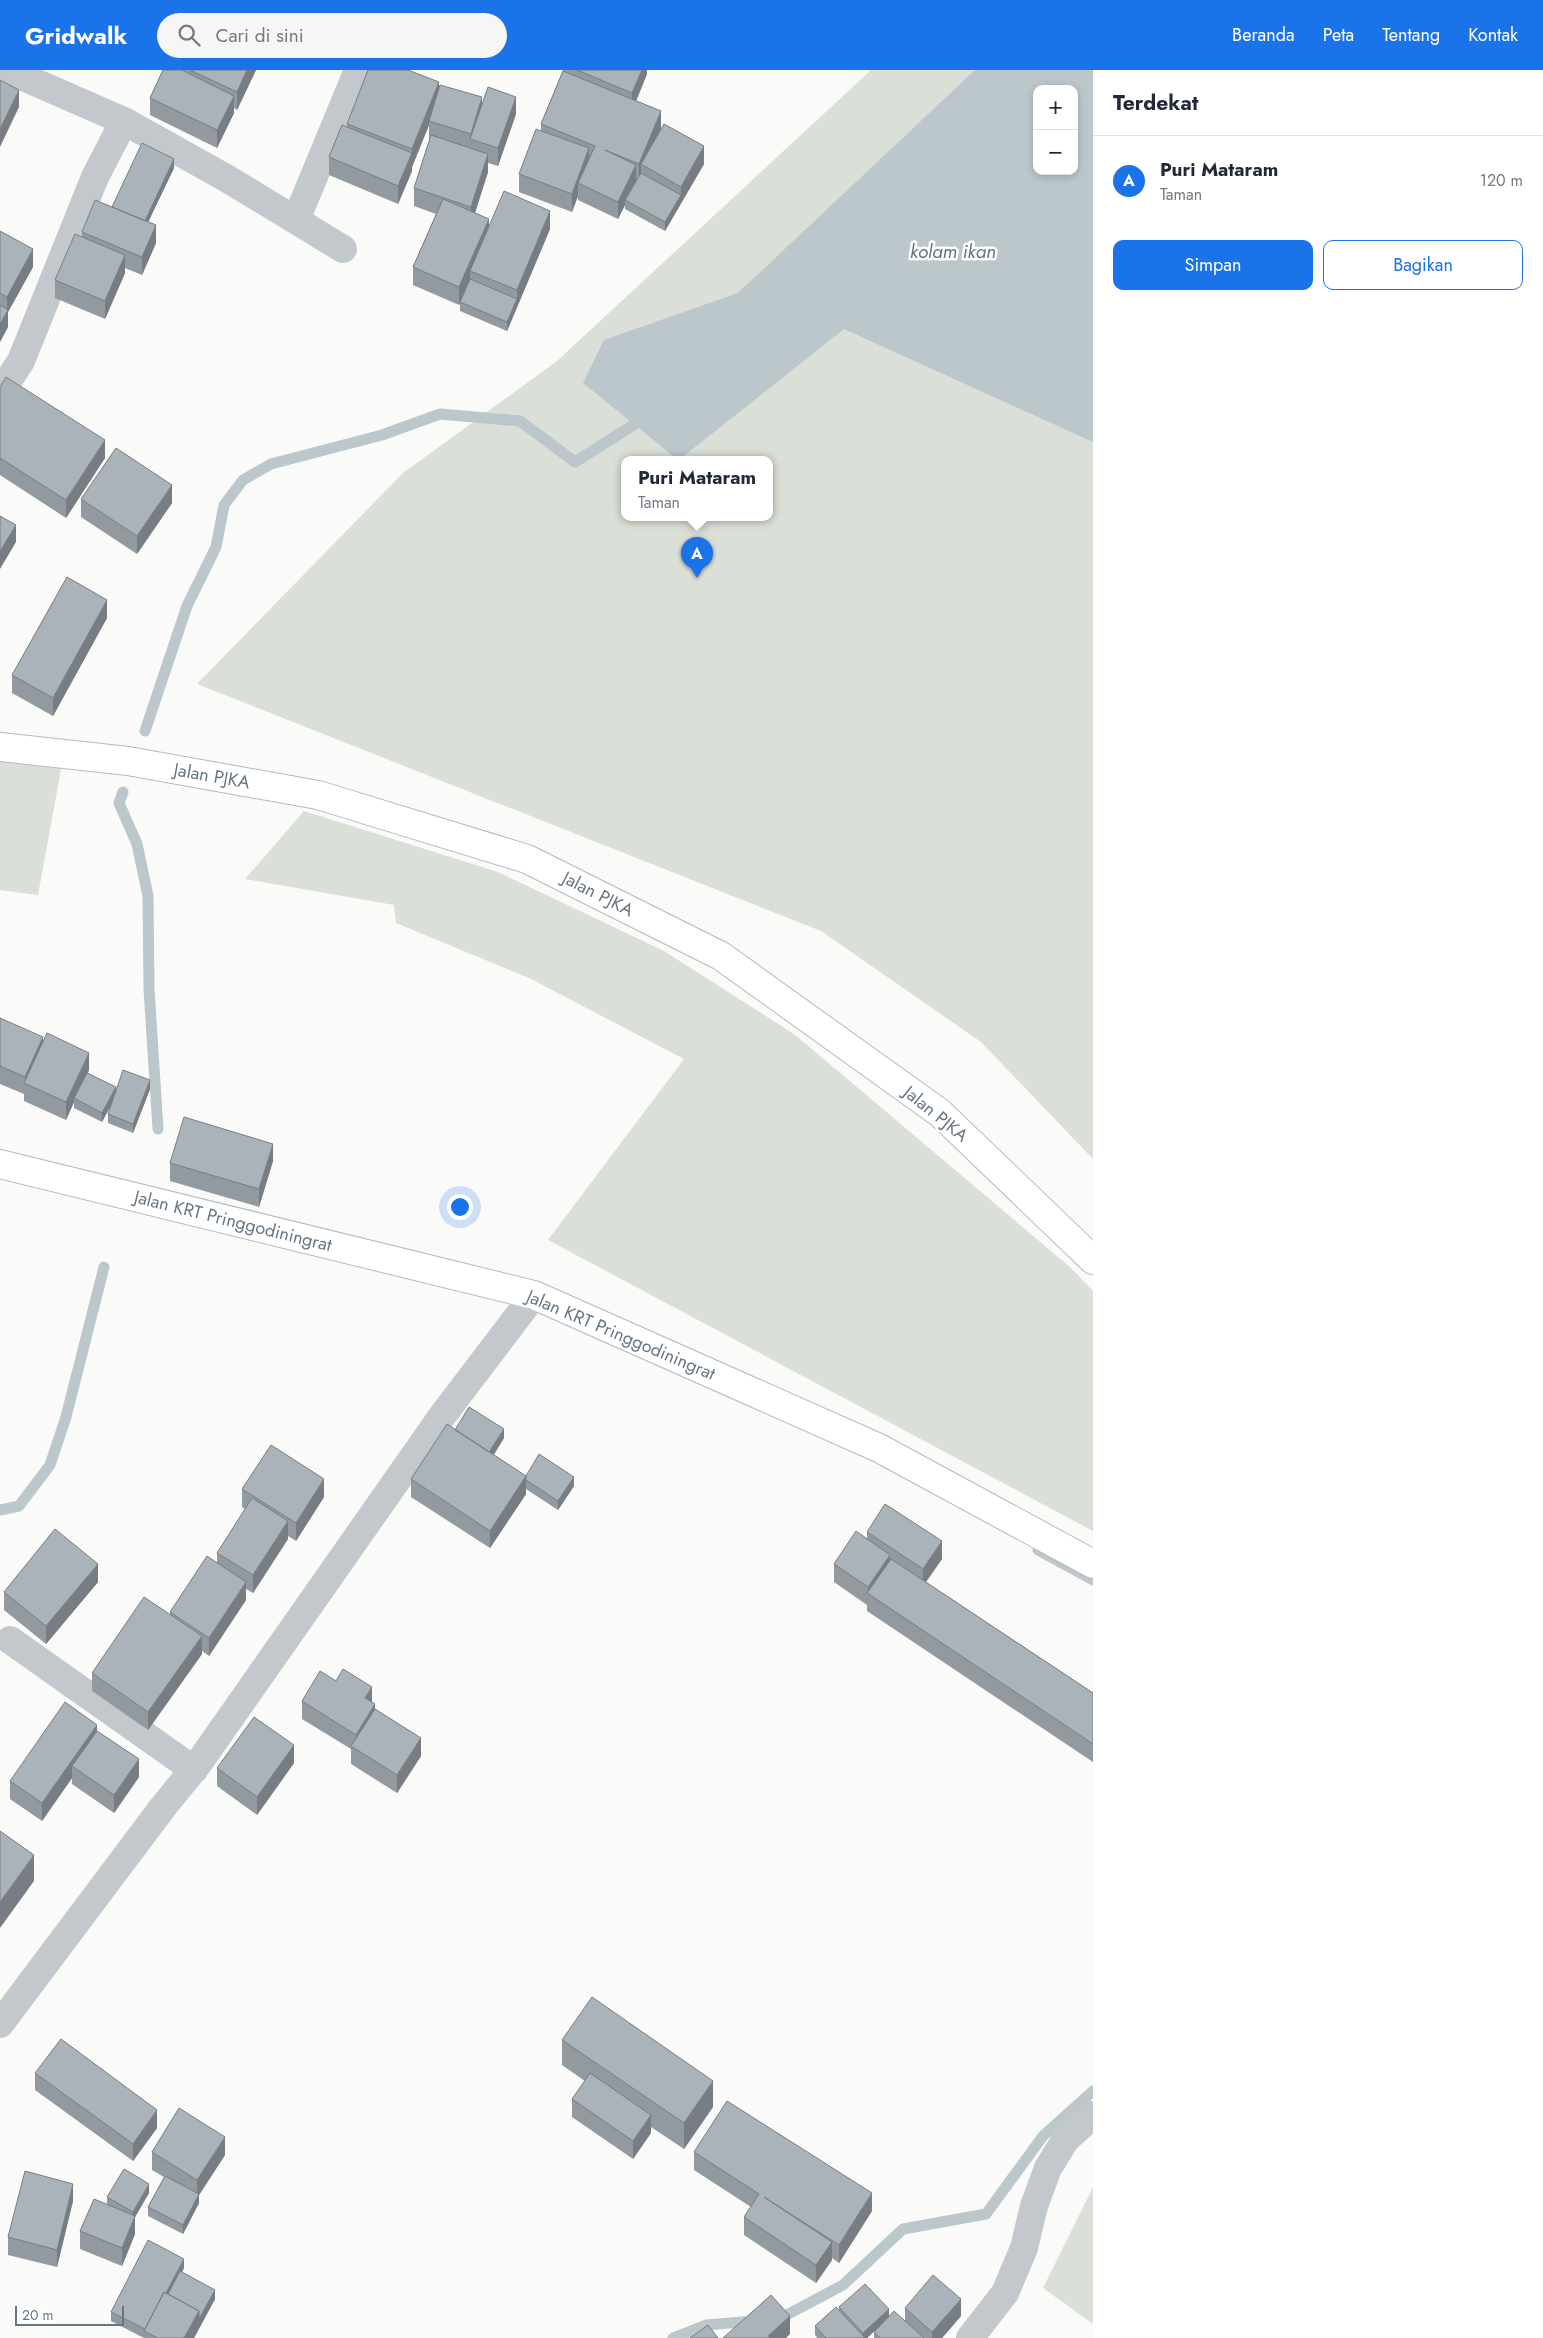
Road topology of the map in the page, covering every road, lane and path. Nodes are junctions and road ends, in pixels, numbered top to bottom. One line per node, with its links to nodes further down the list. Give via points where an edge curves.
1 (7, 70): 3 (street)
2 (358, 70): 5 (street)
3 (36, 76): 4 (street)
4 (124, 122): 5 (street); 7 (street, via 95,177 21,361)
5 (296, 220): 6 (street)
6 (343, 249)
7 (0, 393)
8 (0, 746): 10 (main road, Jalan PJKA, via 128,761 318,795 527,859 722,956 940,1113)
9 (0, 1164): 11 (main road, Jalan KRT Pringgodiningrat)
10 (1093, 1260)
11 (534, 1295): 12 (main road, Jalan KRT Pringgodiningrat, via 879,1448); 14 (street, via 442,1416)
12 (1093, 1564)
13 (10, 1640): 14 (street)
14 (194, 1770): 15 (street)
15 (0, 2024)
16 (1093, 2115): 17 (street, via 1066,2139 1048,2168 1024,2248 1005,2292)
17 (970, 2338)

